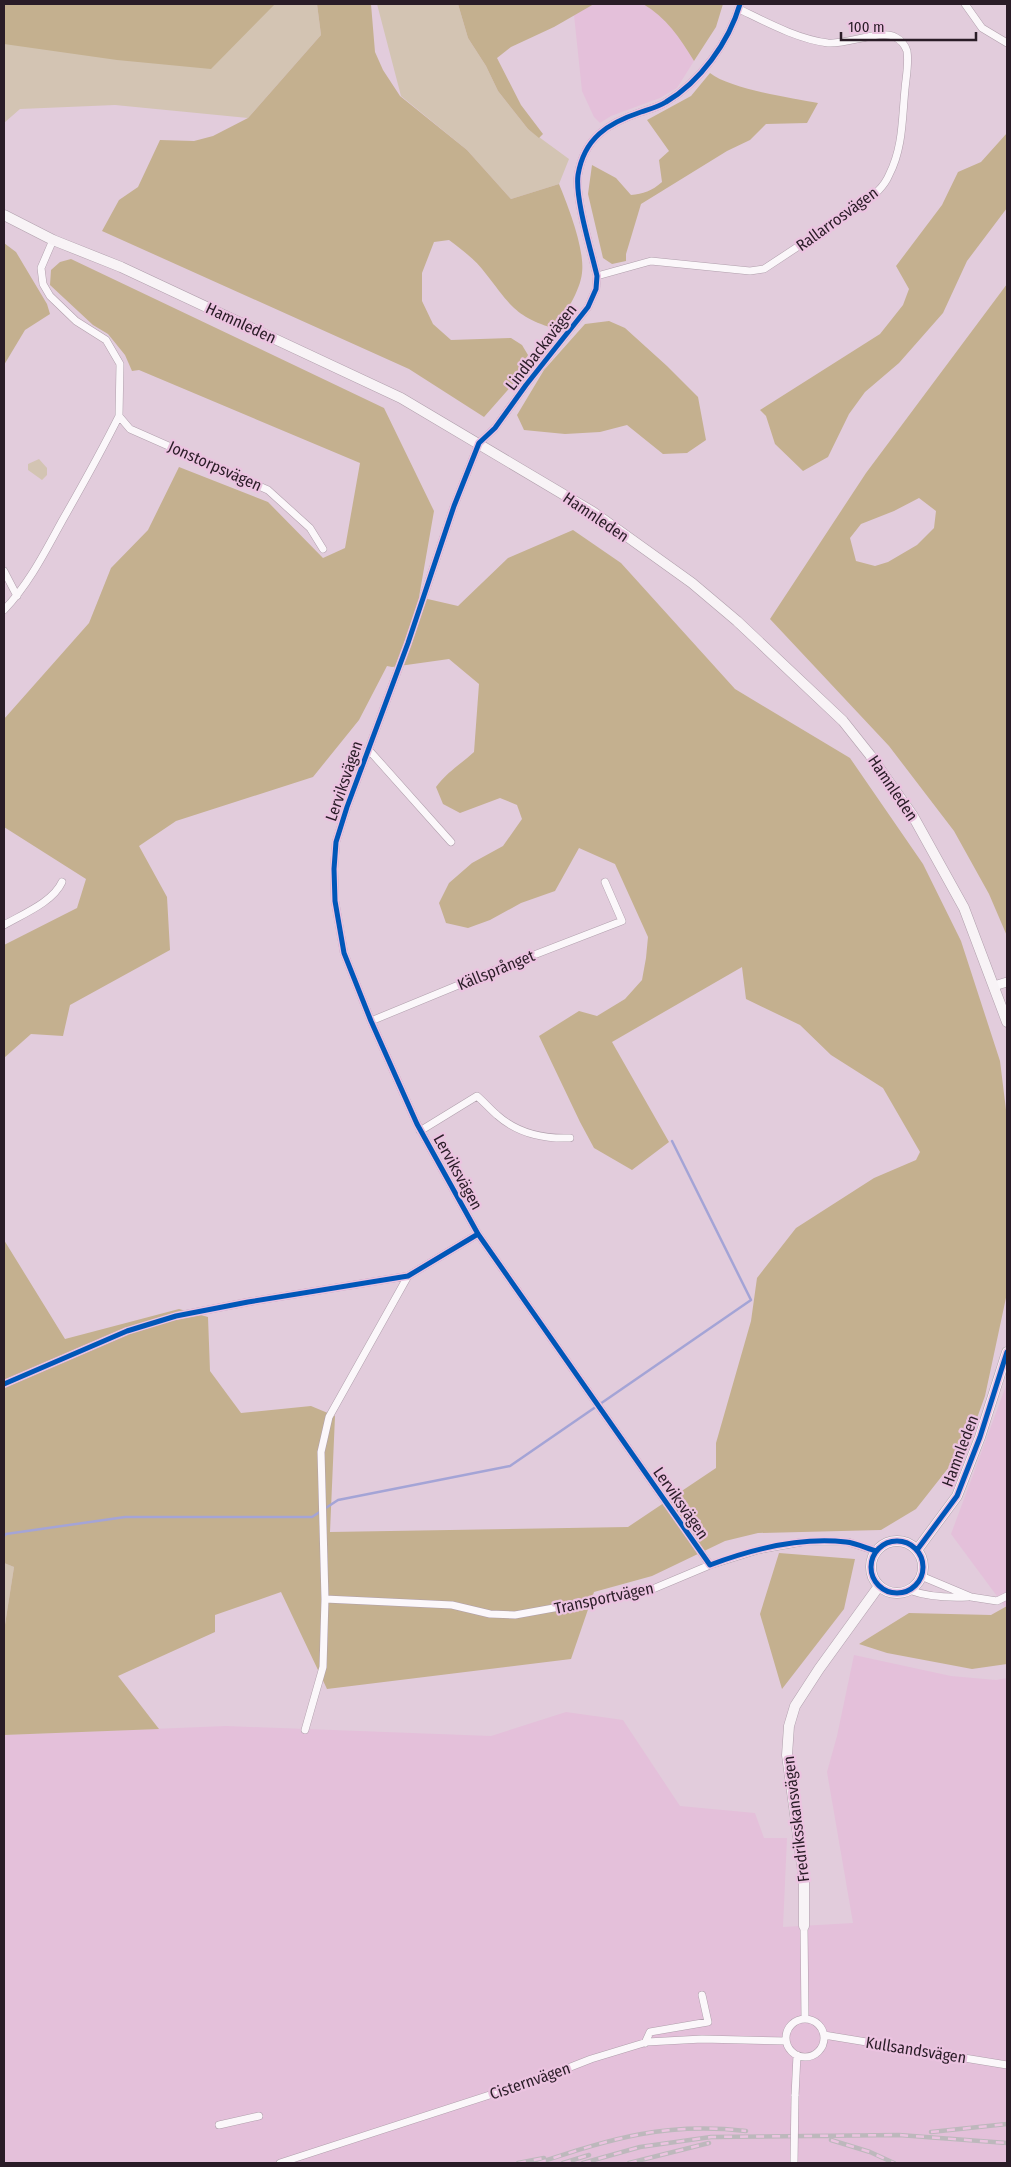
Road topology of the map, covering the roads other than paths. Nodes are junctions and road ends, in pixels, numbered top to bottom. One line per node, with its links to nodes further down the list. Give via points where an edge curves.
1 (966, 4): 3 (street, via 982,28)
2 (740, 6): 6 (street, Lindbackavägen, via 720,47 688,86 657,107 606,127 588,146 580,168 578,190); 6 (street, Rallarrosvägen, via 773,25 814,40 845,43 884,34 904,43 908,60 903,122 890,175 864,203 764,269 750,271 651,261)
3 (1007, 43)
4 (4, 216): 5 (main road, Hamnleden)
5 (53, 240): 7 (street, via 41,268 43,284 50,296 76,322 106,340 120,364); 8 (main road, Hamnleden, via 121,267 401,398)
6 (597, 276): 8 (street, Lindbackavägen, via 596,289 580,320)
7 (119, 416): 9 (street, Jonstorpsvägen, via 130,429 268,490 310,528); 11 (street, via 95,464)
8 (480, 443): 13 (street, Lerviksvägen, via 454,506); 19 (main road, Hamnleden, via 593,512 692,583 843,721 913,816 964,908)
9 (323, 549)
10 (4, 571): 11 (street)
11 (17, 596): 12 (street)
12 (4, 610)
13 (368, 749): 14 (street); 20 (street, Lerviksvägen, via 336,842 334,869 335,901 344,953)
14 (451, 842)
15 (62, 882): 17 (street, via 50,897)
16 (605, 882): 20 (street, Källsprånget, via 622,921)
17 (4, 925)
18 (1007, 982): 19 (street)
19 (994, 986): 21 (main road, Hamnleden)
20 (371, 1021): 22 (street, Lerviksvägen)
21 (1007, 1022)
22 (420, 1131): 23 (street, via 477,1096 498,1116 530,1133); 24 (street, Lerviksvägen)
23 (570, 1138)
24 (478, 1234): 25 (street, Lerviksvägen); 30 (street, Lerviksvägen)
25 (408, 1276): 27 (street, Lerviksvägen, via 176,1316 127,1331); 36 (street, Lerviksvägen, via 329,1417 321,1452)
26 (1007, 1352): 28 (main road, Hamnleden, via 957,1496)
27 (4, 1384)
28 (917, 1550): 29 (main road, via 896,1541 881,1546); 31 (main road, via 922,1563)
29 (876, 1552): 30 (street, Transportvägen, via 848,1542 802,1542 758,1550); 32 (main road, via 872,1558 872,1573)
30 (710, 1565): 36 (street, Transportvägen, via 648,1591 515,1615 490,1614 452,1604)
31 (921, 1576): 33 (main road); 35 (street)
32 (879, 1586): 33 (main road, via 893,1593); 38 (main road, Fredriksskansvägen, via 818,1669 795,1706 790,1726 787,1756 804,1880)
33 (909, 1590): 35 (street, via 942,1598)
34 (1007, 1596): 35 (street, via 997,1601)
35 (971, 1597)
36 (324, 1599): 37 (street, Lerviksvägen, via 323,1667)
37 (304, 1730)
38 (804, 1926): 40 (street, Fredriksskansvägen)
39 (702, 1995): 43 (street, via 708,2022 650,2032)
40 (805, 2018): 41 (street, via 820,2025); 42 (street, via 789,2028)
41 (824, 2035): 44 (street, via 818,2051 808,2056); 45 (street, Kullsandsvägen)
42 (786, 2041): 43 (street, Cisternvägen, via 702,2039); 44 (street)
43 (645, 2043): 48 (street, Cisternvägen)
44 (797, 2055): 49 (street, bridge)
45 (1007, 2066)
46 (260, 2116): 47 (street)
47 (219, 2125)
48 (280, 2163)
49 (794, 2163)

